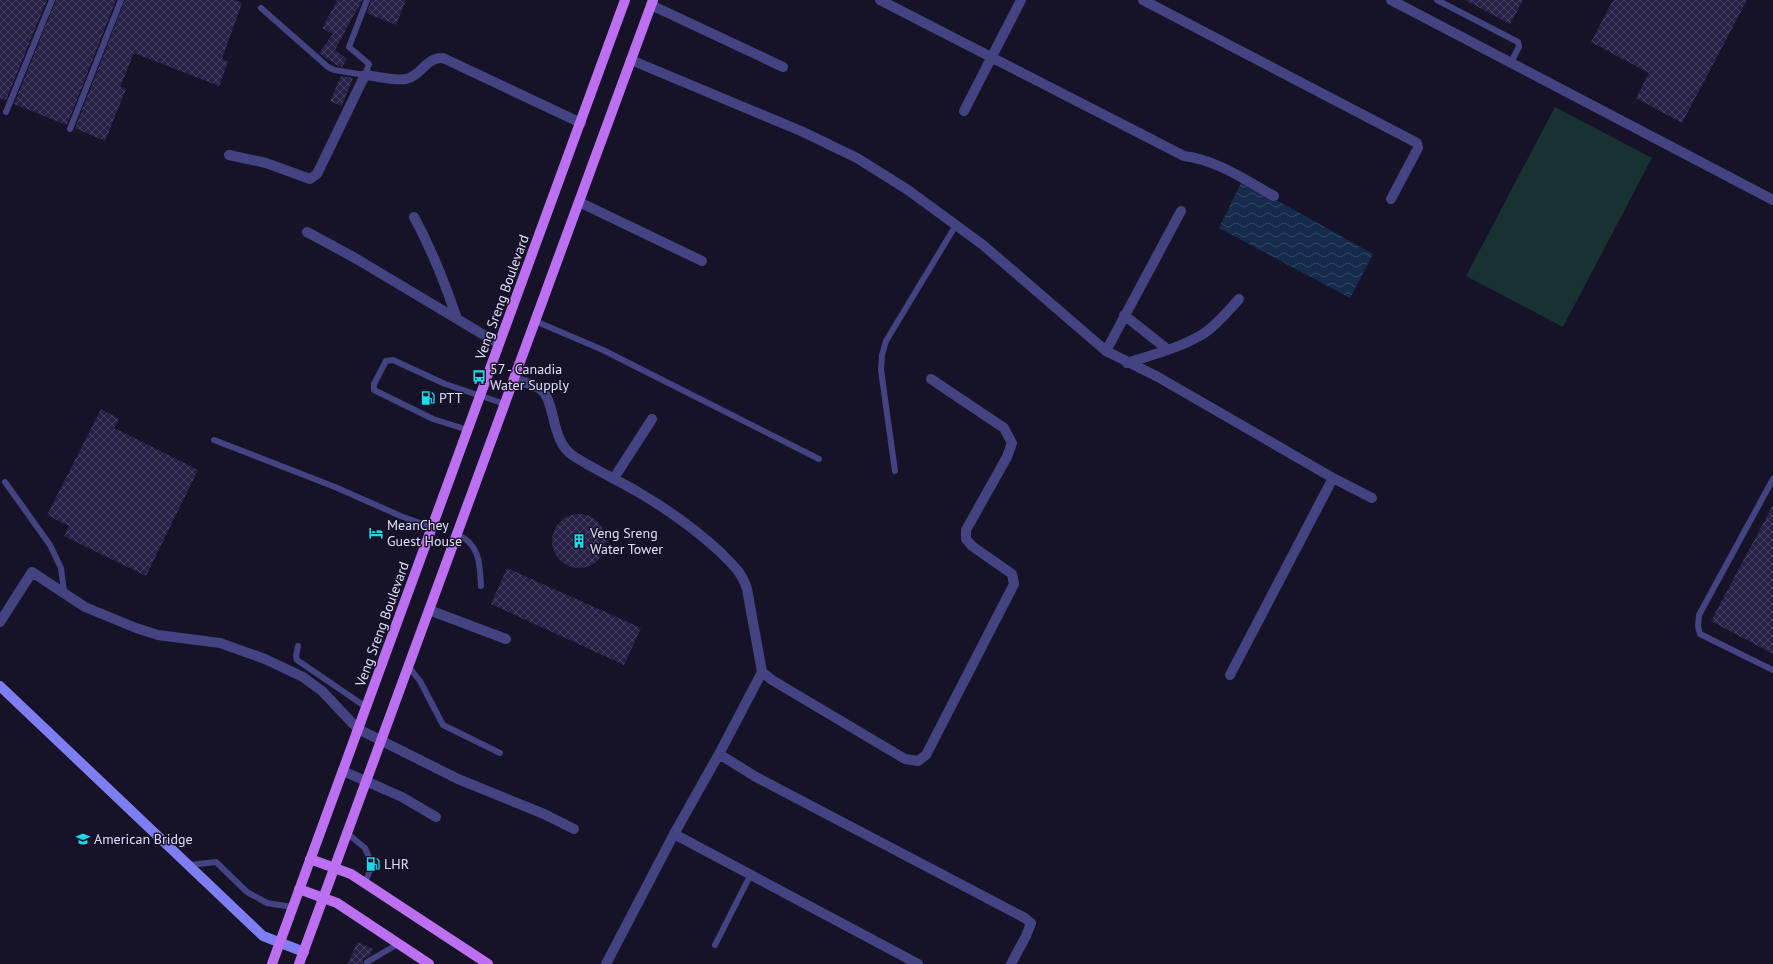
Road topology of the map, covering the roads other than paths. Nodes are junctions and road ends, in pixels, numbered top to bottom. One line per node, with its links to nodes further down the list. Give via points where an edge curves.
1 (52, 0): 18 (lane)
2 (121, 0): 20 (lane)
3 (367, 0): 16 (lane, via 349,47 369,64)
4 (626, 0): 19 (main road, Veng Sreng Boulevard)
5 (880, 0): 12 (street)
6 (1021, 0): 12 (street)
7 (1143, 0): 23 (street, via 1417,143 1418,148)
8 (1390, 0): 14 (street)
9 (1437, 0): 14 (lane, via 1518,42)
10 (652, 3): 13 (main road); 15 (street)
11 (261, 8): 16 (lane, via 328,67)
12 (991, 58): 17 (street); 22 (street, via 1184,156 1207,160)
13 (631, 60): 25 (main road); 28 (street, via 857,158 908,190)
14 (1511, 62): 24 (street)
15 (783, 66)
16 (364, 75): 19 (street, via 405,79 412,77 429,61 443,58); 21 (street, via 314,178 310,179 266,163)
17 (964, 111)
18 (6, 112)
19 (581, 123): 35 (main road, Veng Sreng Boulevard)
20 (70, 129)
21 (229, 155)
22 (1274, 196)
23 (1391, 199)
24 (1773, 200)
25 (579, 202): 30 (street); 34 (main road)
26 (1181, 210): 32 (street)
27 (414, 217): 33 (street, via 432,251)
28 (956, 225): 37 (street, via 983,245); 47 (lane, via 886,341 882,354 881,370)
29 (307, 232): 33 (street)
30 (702, 261)
31 (1239, 299): 36 (street, via 1204,333)
32 (1124, 315): 36 (street); 37 (street)
33 (456, 319): 35 (street)
34 (535, 321): 39 (main road); 46 (lane, via 603,350)
35 (500, 344): 41 (main road, Veng Sreng Boulevard)
36 (1167, 349): 38 (street)
37 (1106, 351): 38 (street)
38 (1127, 363): 49 (street, via 1158,377)
39 (514, 379): 42 (main road); 48 (street, via 538,387 546,395 561,444 571,454)
40 (931, 379): 63 (street, via 1004,428 1012,442 1007,457 966,530 966,539 1012,574 1014,584 926,755 918,761 905,759)
41 (480, 396): 42 (lane); 44 (main road, Veng Sreng Boulevard); 44 (lane, via 445,384 393,360 386,361 374,384 374,390 379,393 433,419)
42 (505, 404): 54 (main road)
43 (652, 419): 48 (street)
44 (468, 430): 53 (main road, Veng Sreng Boulevard)
45 (214, 440): 53 (lane)
46 (819, 459)
47 (895, 471)
48 (614, 478): 63 (street, via 699,532 738,569 747,589)
49 (1332, 478): 52 (street); 64 (street)
50 (1773, 479): 62 (lane, via 1699,614 1698,626 1700,634)
51 (5, 482): 56 (lane, via 50,545 61,568)
52 (1372, 498)
53 (432, 527): 66 (main road, Veng Sreng Boulevard)
54 (456, 535): 55 (lane, via 467,538 479,558); 57 (main road)
55 (481, 586)
56 (64, 592): 58 (street, via 32,572); 67 (street, via 85,607 136,628 158,635 220,643 272,662 303,677 322,691)
57 (429, 610): 59 (street); 61 (main road)
58 (0, 622)
59 (506, 639)
60 (298, 646): 66 (lane, via 297,660)
61 (408, 666): 68 (main road); 69 (lane, via 420,680 443,724)
62 (1773, 670)
63 (762, 672): 70 (street)
64 (1230, 675)
65 (0, 686): 78 (street)
66 (366, 707): 67 (main road, Veng Sreng Boulevard)
67 (358, 729): 68 (street); 71 (main road, Veng Sreng Boulevard)
68 (381, 740): 72 (main road); 74 (street, via 458,779)
69 (500, 753)
70 (719, 754): 76 (street); 96 (street, via 756,777 1025,918 1031,923)
71 (343, 771): 72 (street); 77 (main road, Veng Sreng Boulevard)
72 (367, 780): 73 (street); 75 (main road)
73 (436, 817)
74 (574, 829)
75 (347, 833): 79 (main road); 81 (lane, via 365,848 370,859 372,865)
76 (674, 834): 80 (street); 94 (street)
77 (310, 859): 79 (main road); 82 (main road, Veng Sreng Boulevard)
78 (189, 865): 84 (lane, via 216,862 247,892 267,903); 85 (street, via 263,936)
79 (335, 868): 81 (main road); 83 (main road)
80 (750, 876): 87 (lane); 95 (street)
81 (365, 883): 93 (main road)
82 (299, 889): 83 (main road); 84 (main road, Veng Sreng Boulevard)
83 (324, 898): 86 (main road, via 336,903); 88 (main road)
84 (292, 907): 85 (main road, Veng Sreng Boulevard)
85 (280, 943): 88 (street); 90 (main road, Veng Sreng Boulevard)
86 (398, 944): 89 (lane); 92 (main road)
87 (715, 945)
88 (304, 952): 91 (main road)
89 (367, 962)
90 (272, 964)
91 (299, 964)
92 (429, 964)
93 (488, 964)
94 (606, 964)
95 (918, 964)
96 (1011, 964)

